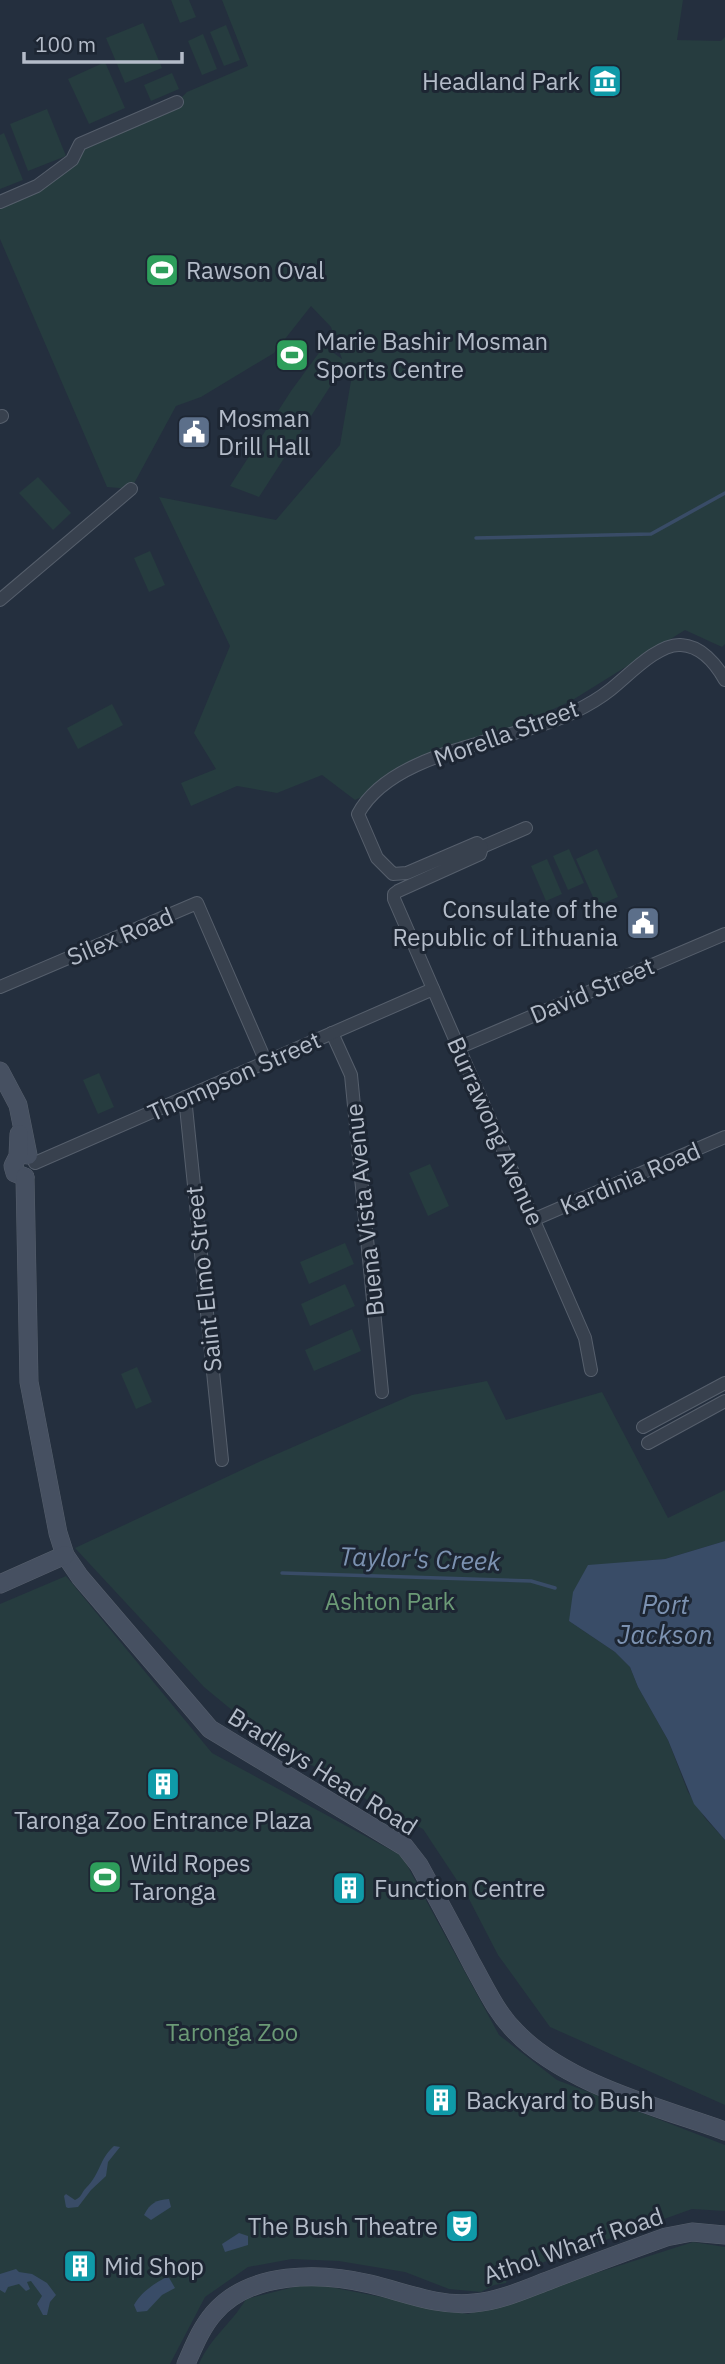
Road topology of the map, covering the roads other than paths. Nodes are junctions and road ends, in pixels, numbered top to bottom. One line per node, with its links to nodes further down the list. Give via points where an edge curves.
1 (177, 102): 2 (street, via 80,144 72,160 37,186)
2 (0, 202)
3 (131, 489): 4 (street)
4 (0, 600)
5 (725, 680): 7 (street, Morella Street, via 719,668 698,650 665,647 574,712 394,775 365,800 358,814 377,858 393,874 407,873 477,843)
6 (526, 828): 7 (street)
7 (482, 847): 10 (street, Burrawong Avenue, via 480,854 394,894)
8 (725, 933): 12 (street, David Street)
9 (0, 987): 13 (street, Silex Road, via 197,903)
10 (433, 989): 11 (street, Thompson Street); 12 (street, Burrawong Avenue)
11 (332, 1033): 13 (street, Thompson Street); 21 (street, Buena Vista Avenue, via 351,1075)
12 (460, 1048): 18 (street, Burrawong Avenue)
13 (265, 1062): 15 (street, Thompson Street)
14 (0, 1071): 17 (main road, Bradleys Head Road, via 15,1097 22,1128)
15 (185, 1097): 17 (street, Thompson Street); 25 (street, Saint Elmo Street)
16 (725, 1137): 18 (street, Kardinia Road)
17 (20, 1165): 26 (main road, Bradleys Head Road, via 29,1382)
18 (535, 1219): 19 (street, Burrawong Avenue, via 585,1338)
19 (591, 1370)
20 (725, 1382): 23 (street)
21 (382, 1392)
22 (725, 1401): 24 (street)
23 (643, 1427)
24 (648, 1443)
25 (222, 1460)
26 (65, 1555): 27 (main road); 28 (main road, Bradleys Head Road, via 210,1729 405,1847 496,2006 525,2041 588,2079)
27 (0, 1584)
28 (725, 2131)
29 (725, 2235): 30 (main road, Athol Wharf Road, via 692,2232 666,2237 478,2303 445,2303 348,2279 269,2282 224,2302 206,2323)
30 (186, 2364)

